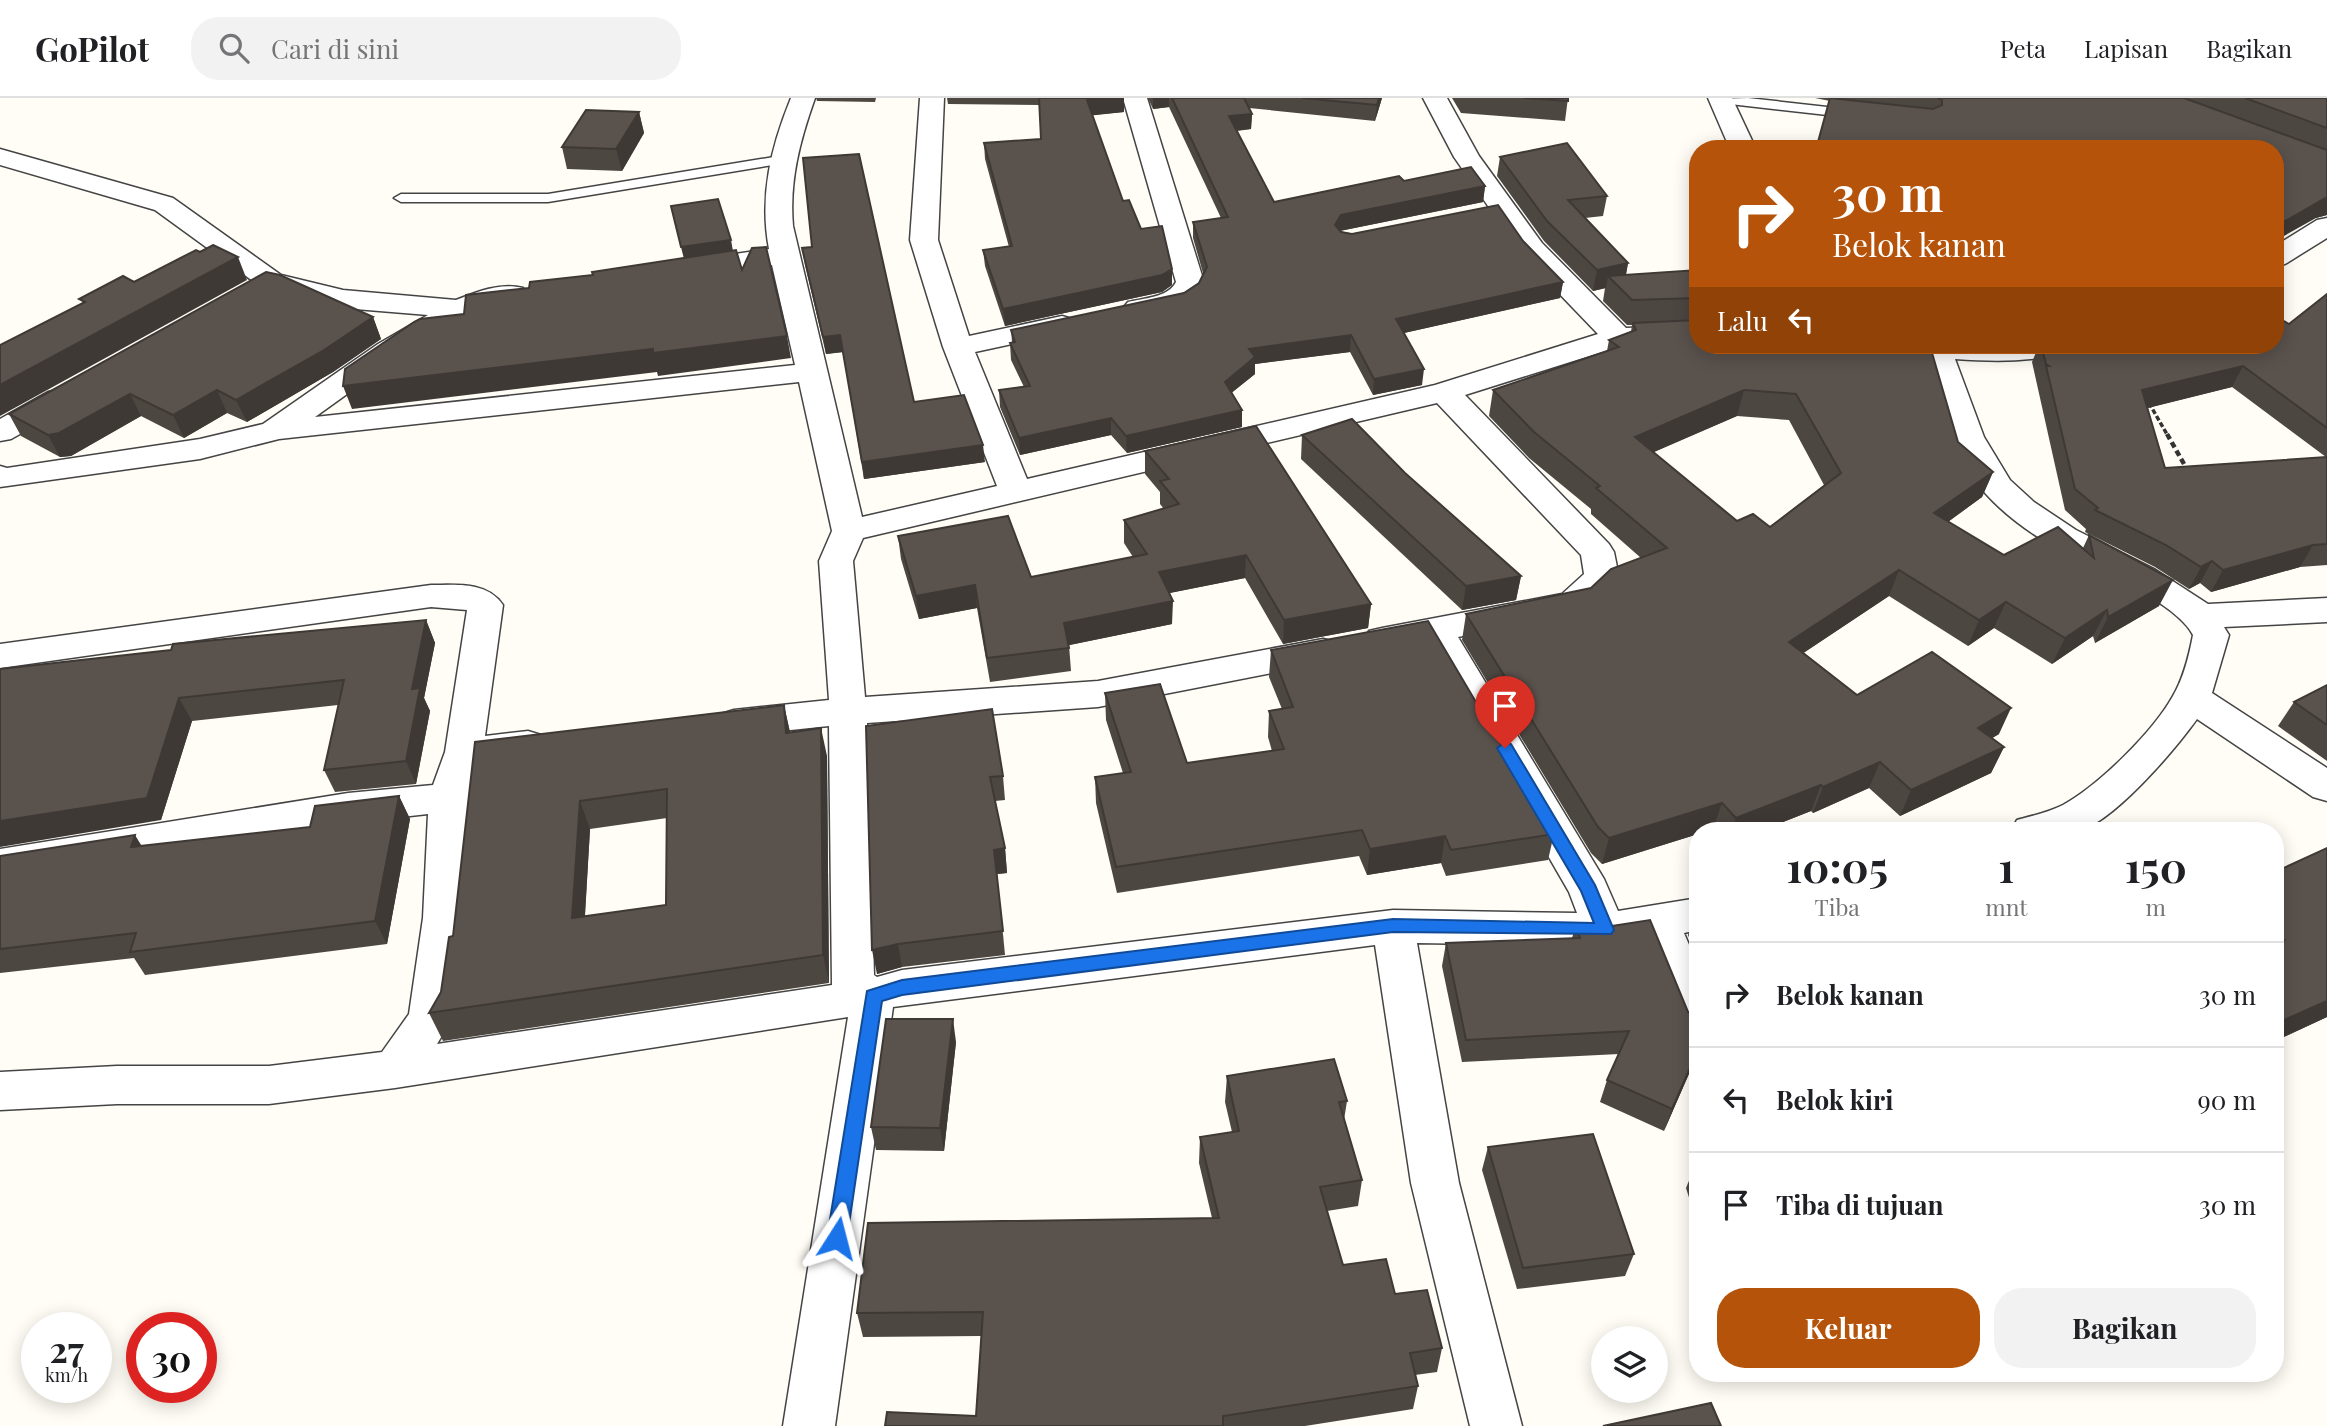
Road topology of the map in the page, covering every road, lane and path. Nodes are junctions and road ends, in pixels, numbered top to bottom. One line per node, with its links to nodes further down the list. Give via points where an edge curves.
1 (803, 98): 9 (street)
2 (932, 98): 19 (street, via 924,240)
3 (1135, 98): 19 (street, via 1190,282 1187,292 1172,301)
4 (1434, 98): 18 (street, via 1467,157 1489,212)
5 (1721, 98): 6 (lane); 7 (street)
6 (1872, 116)
7 (1739, 140)
8 (0, 157): 16 (street, via 164,204 259,288)
9 (786, 159): 10 (lane, via 548,198); 13 (street, via 778,190)
10 (401, 198)
11 (2327, 226): 12 (street)
12 (2284, 252)
13 (782, 255): 14 (street); 21 (street)
14 (660, 273)
15 (538, 291): 16 (street, via 483,299)
16 (459, 309): 25 (street, via 389,350)
17 (1689, 334): 18 (street)
18 (1618, 337): 23 (street)
19 (958, 347): 29 (street)
20 (1937, 354): 32 (street, via 1968,437 1997,486 2064,538 2142,577)
21 (811, 372): 25 (street); 30 (street)
22 (83, 386): 26 (street)
23 (1444, 392): 29 (street); 33 (street, via 1597,552 1602,577 1573,604)
24 (2142, 392): 27 (path)
25 (274, 431): 28 (street, via 200,449)
26 (0, 432)
27 (2191, 475)
28 (0, 476)
29 (1016, 494): 30 (street)
30 (849, 531): 36 (street, via 836,561)
31 (2327, 610): 32 (street)
32 (2201, 616): 35 (street, via 2211,635)
33 (1436, 630): 36 (street, via 1098,694); 46 (street, via 1589,890)
34 (0, 656): 39 (street, via 431,596 472,597 485,605)
35 (2192, 696): 40 (street); 42 (street, via 2177,720 2131,770 2077,815)
36 (848, 711): 37 (street); 48 (street, via 853,984)
37 (697, 727)
38 (560, 742): 39 (street)
39 (464, 752): 41 (street)
40 (2327, 787)
41 (448, 798): 43 (street, via 348,808); 49 (street, via 444,918 430,1018)
42 (2057, 822)
43 (0, 864)
44 (1678, 917): 46 (street); 47 (street)
45 (1393, 926): 46 (street); 48 (street, via 902,987); 52 (street, via 1435,1183)
46 (1605, 930)
47 (1689, 974)
48 (873, 996): 49 (street); 51 (street)
49 (395, 1069): 50 (street, via 269,1085)
50 (0, 1091)
51 (808, 1426)
52 (1496, 1426)

